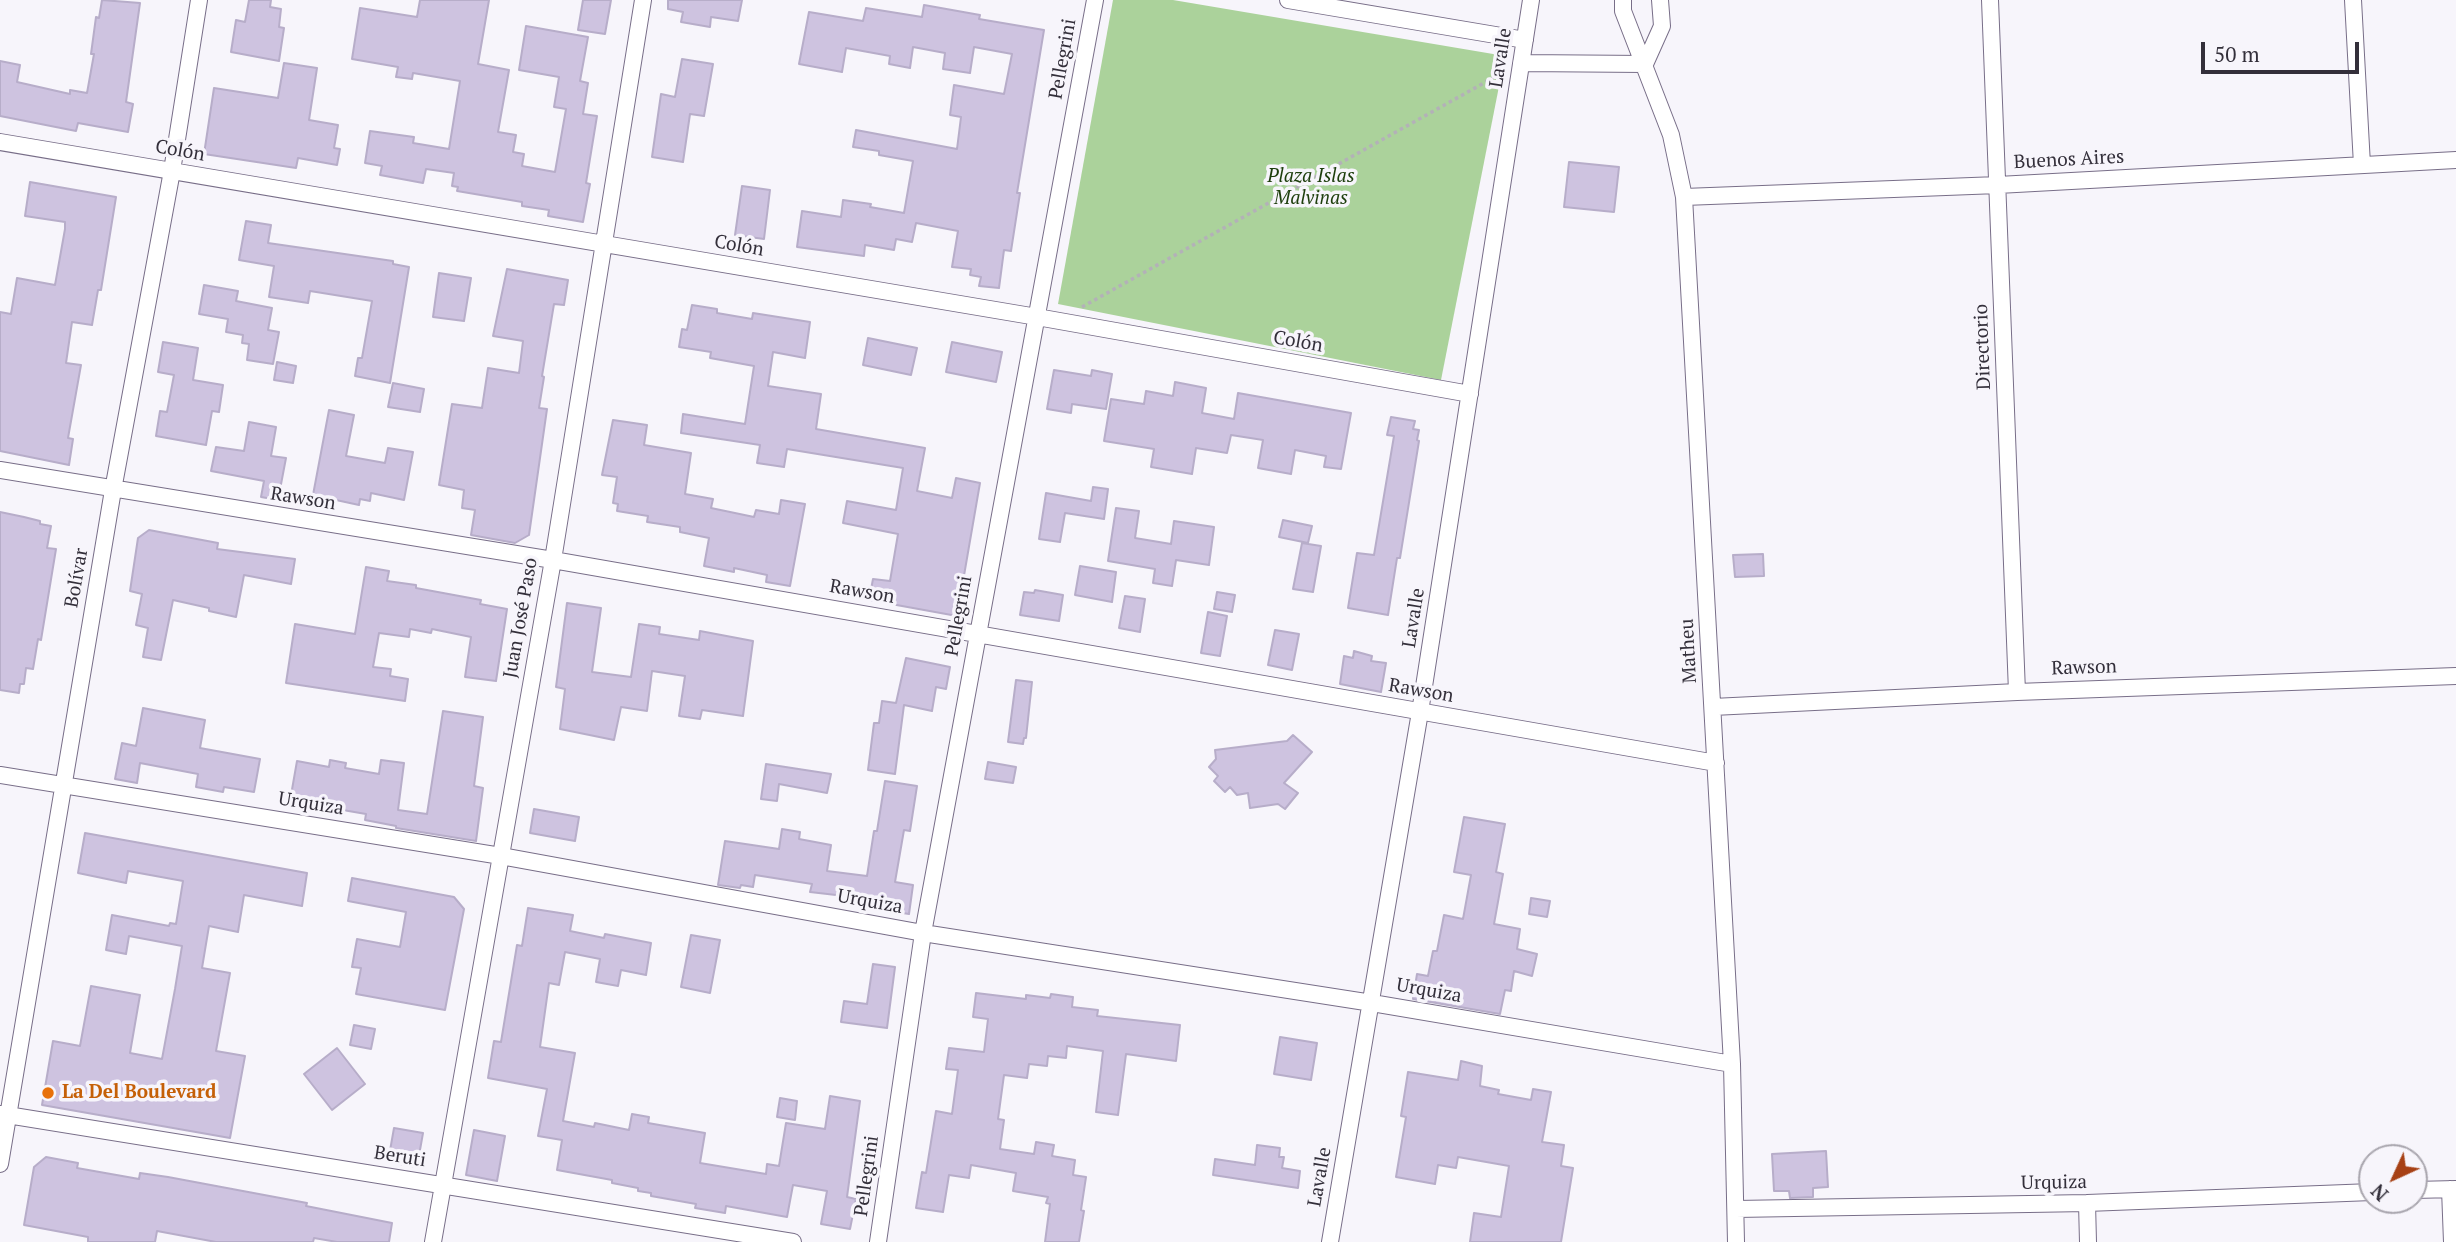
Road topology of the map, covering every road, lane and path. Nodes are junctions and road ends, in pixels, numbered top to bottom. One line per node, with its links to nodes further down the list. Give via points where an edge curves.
1 (200, 0): 16 (street, Bolívar)
2 (643, 0): 19 (street, Juan José Paso)
3 (1095, 0): 20 (street, Pellegrini)
4 (1288, 0): 10 (street)
5 (1531, 0): 10 (street, Lavalle)
6 (1623, 0): 12 (street, Matheu, via 1623,11)
7 (1660, 0): 12 (street, via 1662,26)
8 (1990, 0): 17 (street, Directorio)
9 (2353, 0): 15 (street)
10 (1525, 40): 11 (street, Lavalle)
11 (1521, 63): 12 (street); 21 (path); 22 (street, Lavalle)
12 (1645, 64): 18 (street, Matheu, via 1671,135)
13 (0, 142): 16 (street, Colón)
14 (2456, 160): 15 (street, Buenos Aires)
15 (2362, 165): 17 (street, Buenos Aires)
16 (172, 171): 19 (street, Colón); 24 (street, Bolívar)
17 (1998, 186): 18 (street, Buenos Aires); 28 (street, Directorio)
18 (1684, 197): 29 (street, Matheu)
19 (602, 244): 20 (street, Colón); 25 (street, Juan José Paso)
20 (1037, 317): 21 (street, Colón); 26 (street, Pellegrini)
21 (1056, 321): 22 (street, Colón)
22 (1470, 394): 30 (street, Lavalle)
23 (0, 470): 24 (street, Rawson)
24 (113, 490): 25 (street, Rawson); 33 (street, Bolívar)
25 (553, 560): 26 (street, Rawson); 34 (street, Juan José Paso)
26 (977, 633): 30 (street, Rawson); 35 (street, Pellegrini)
27 (2456, 676): 28 (street, Rawson)
28 (2017, 692): 29 (street, Rawson)
29 (1713, 708): 31 (street, Matheu)
30 (1420, 712): 31 (street, Rawson); 36 (street, Lavalle)
31 (1716, 763): 37 (street, Matheu)
32 (0, 775): 33 (street, Urquiza)
33 (64, 785): 34 (street, Urquiza); 38 (street, Bolívar)
34 (501, 856): 35 (street, Urquiza); 40 (street, Juan José Paso)
35 (923, 933): 36 (street, Urquiza); 48 (street, Pellegrini)
36 (1372, 1003): 37 (street, Urquiza); 49 (street, Lavalle)
37 (1732, 1064): 45 (street, Matheu)
38 (4, 1114): 39 (street, Bolívar); 40 (street, Beruti)
39 (0, 1164)
40 (443, 1185): 46 (street, Juan José Paso); 47 (street, Beruti)
41 (2453, 1189): 42 (street); 52 (street)
42 (2428, 1190)
43 (2358, 1193): 44 (street, Urquiza)
44 (2087, 1203): 45 (street, Urquiza); 51 (street)
45 (1736, 1209): 50 (street, Matheu)
46 (433, 1242)
47 (793, 1242)
48 (878, 1242)
49 (1330, 1242)
50 (1736, 1242)
51 (2088, 1242)
52 (2452, 1242)

